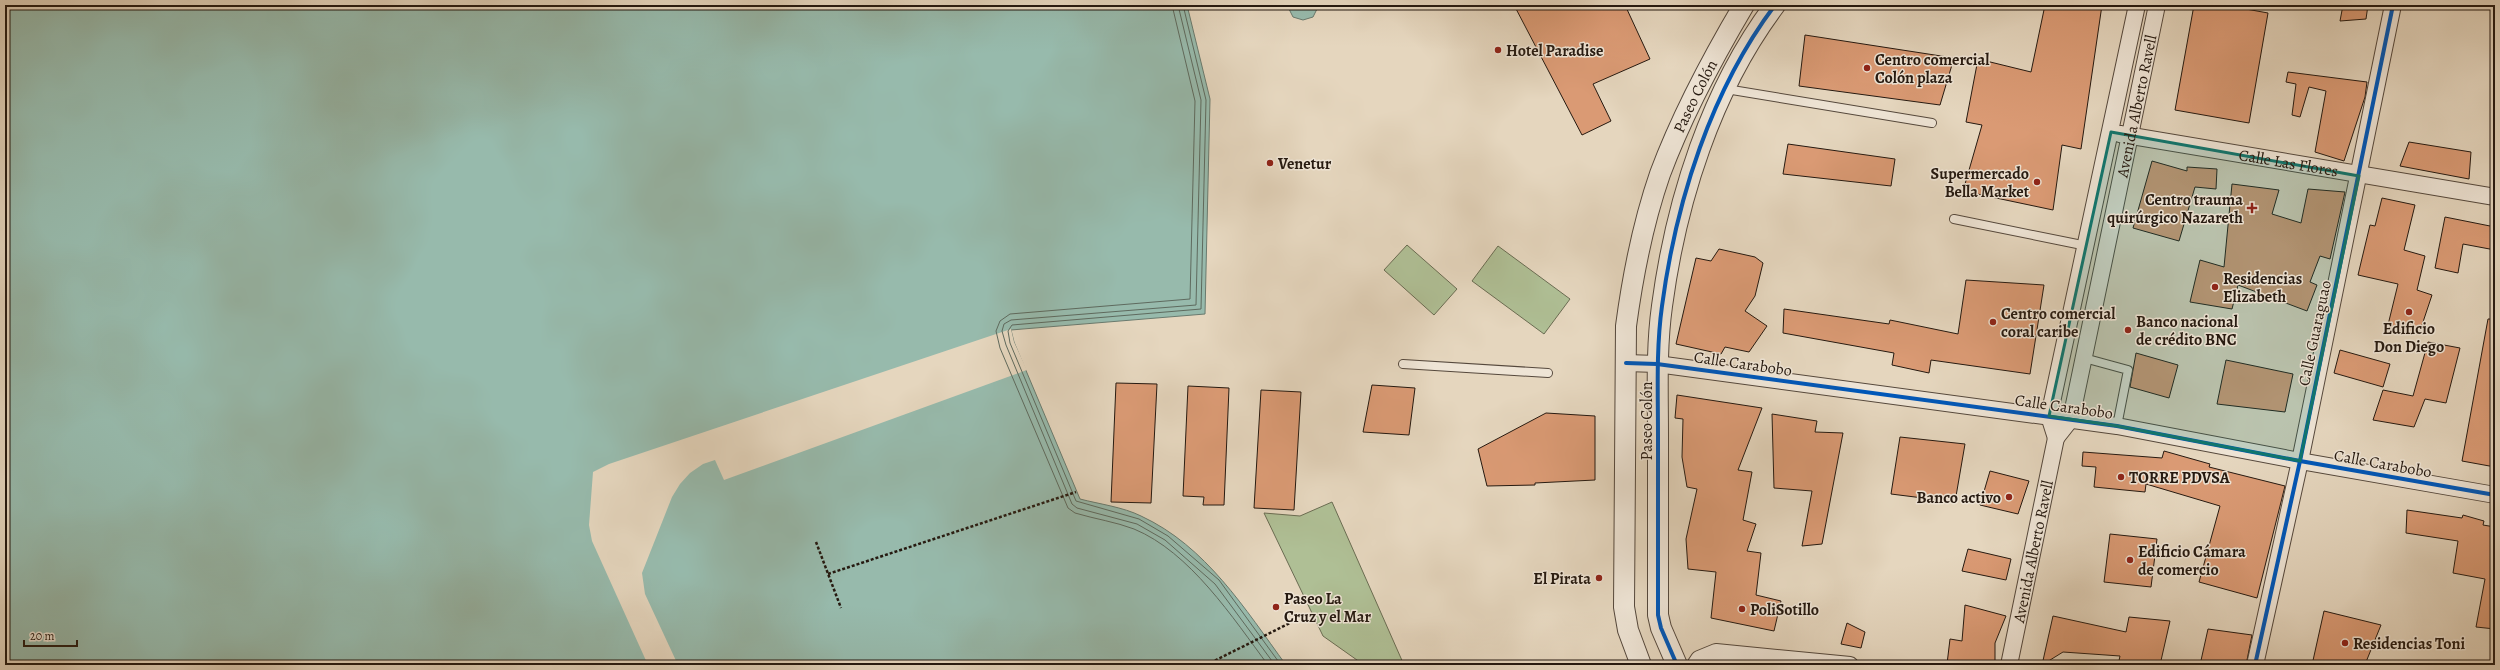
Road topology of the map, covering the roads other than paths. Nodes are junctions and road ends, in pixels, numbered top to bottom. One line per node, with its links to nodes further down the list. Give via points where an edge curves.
1 (1744, 5): 6 (street, Paseo Colón)
2 (1775, 5): 6 (street, Paseo Colón)
3 (2137, 5): 9 (street, Avenida Alberto Ravell)
4 (2157, 5): 10 (street, Avenida Alberto Ravell)
5 (2394, 5): 11 (street, Calle Guaraguao)
6 (1736, 45): 7 (street, Paseo Colón); 16 (street, Paseo Colón, via 1693,96 1661,174 1647,218 1630,297 1626,326)
7 (1725, 89): 8 (lane); 18 (street, Paseo Colón, via 1693,172 1673,244 1662,307)
8 (1932, 123)
9 (2111, 132): 10 (street, Calle Las Flores); 14 (street, Avenida Alberto Ravell)
10 (2129, 136): 11 (street, Calle Las Flores); 15 (street, Avenida Alberto Ravell)
11 (2359, 176): 12 (street, Calle Las Flores); 24 (street, Calle Guaraguao)
12 (2495, 197)
13 (1954, 219): 14 (lane)
14 (2087, 246): 20 (street, Avenida Alberto Ravell)
15 (2084, 358): 21 (street, Avenida Alberto Ravell); 22 (lane, via 2128,370)
16 (1626, 363): 18 (street, Calle Carabobo); 27 (street, Paseo Colón, via 1624,607)
17 (1403, 364): 19 (lane)
18 (1657, 364): 20 (street, Calle Carabobo); 26 (street, Paseo Colón, via 1658,615)
19 (1548, 372)
20 (2049, 416): 21 (street, Calle Carabobo); 23 (street, Calle Carabobo)
21 (2071, 419): 22 (street, Calle Carabobo); 23 (street, Calle Carabobo)
22 (2117, 426): 24 (street, Calle Carabobo)
23 (2056, 438): 32 (street, Avenida Alberto Ravell)
24 (2300, 461): 25 (street, Calle Carabobo); 33 (street, Calle Guaraguao)
25 (2495, 495)
26 (1661, 628): 27 (street); 29 (street, Paseo Colón)
27 (1628, 630): 28 (street, Paseo Colón)
28 (1641, 665)
29 (1677, 665)
30 (1695, 665): 31 (street, via 1699,659 1716,652)
31 (1850, 665)
32 (2009, 665)
33 (2255, 665)

